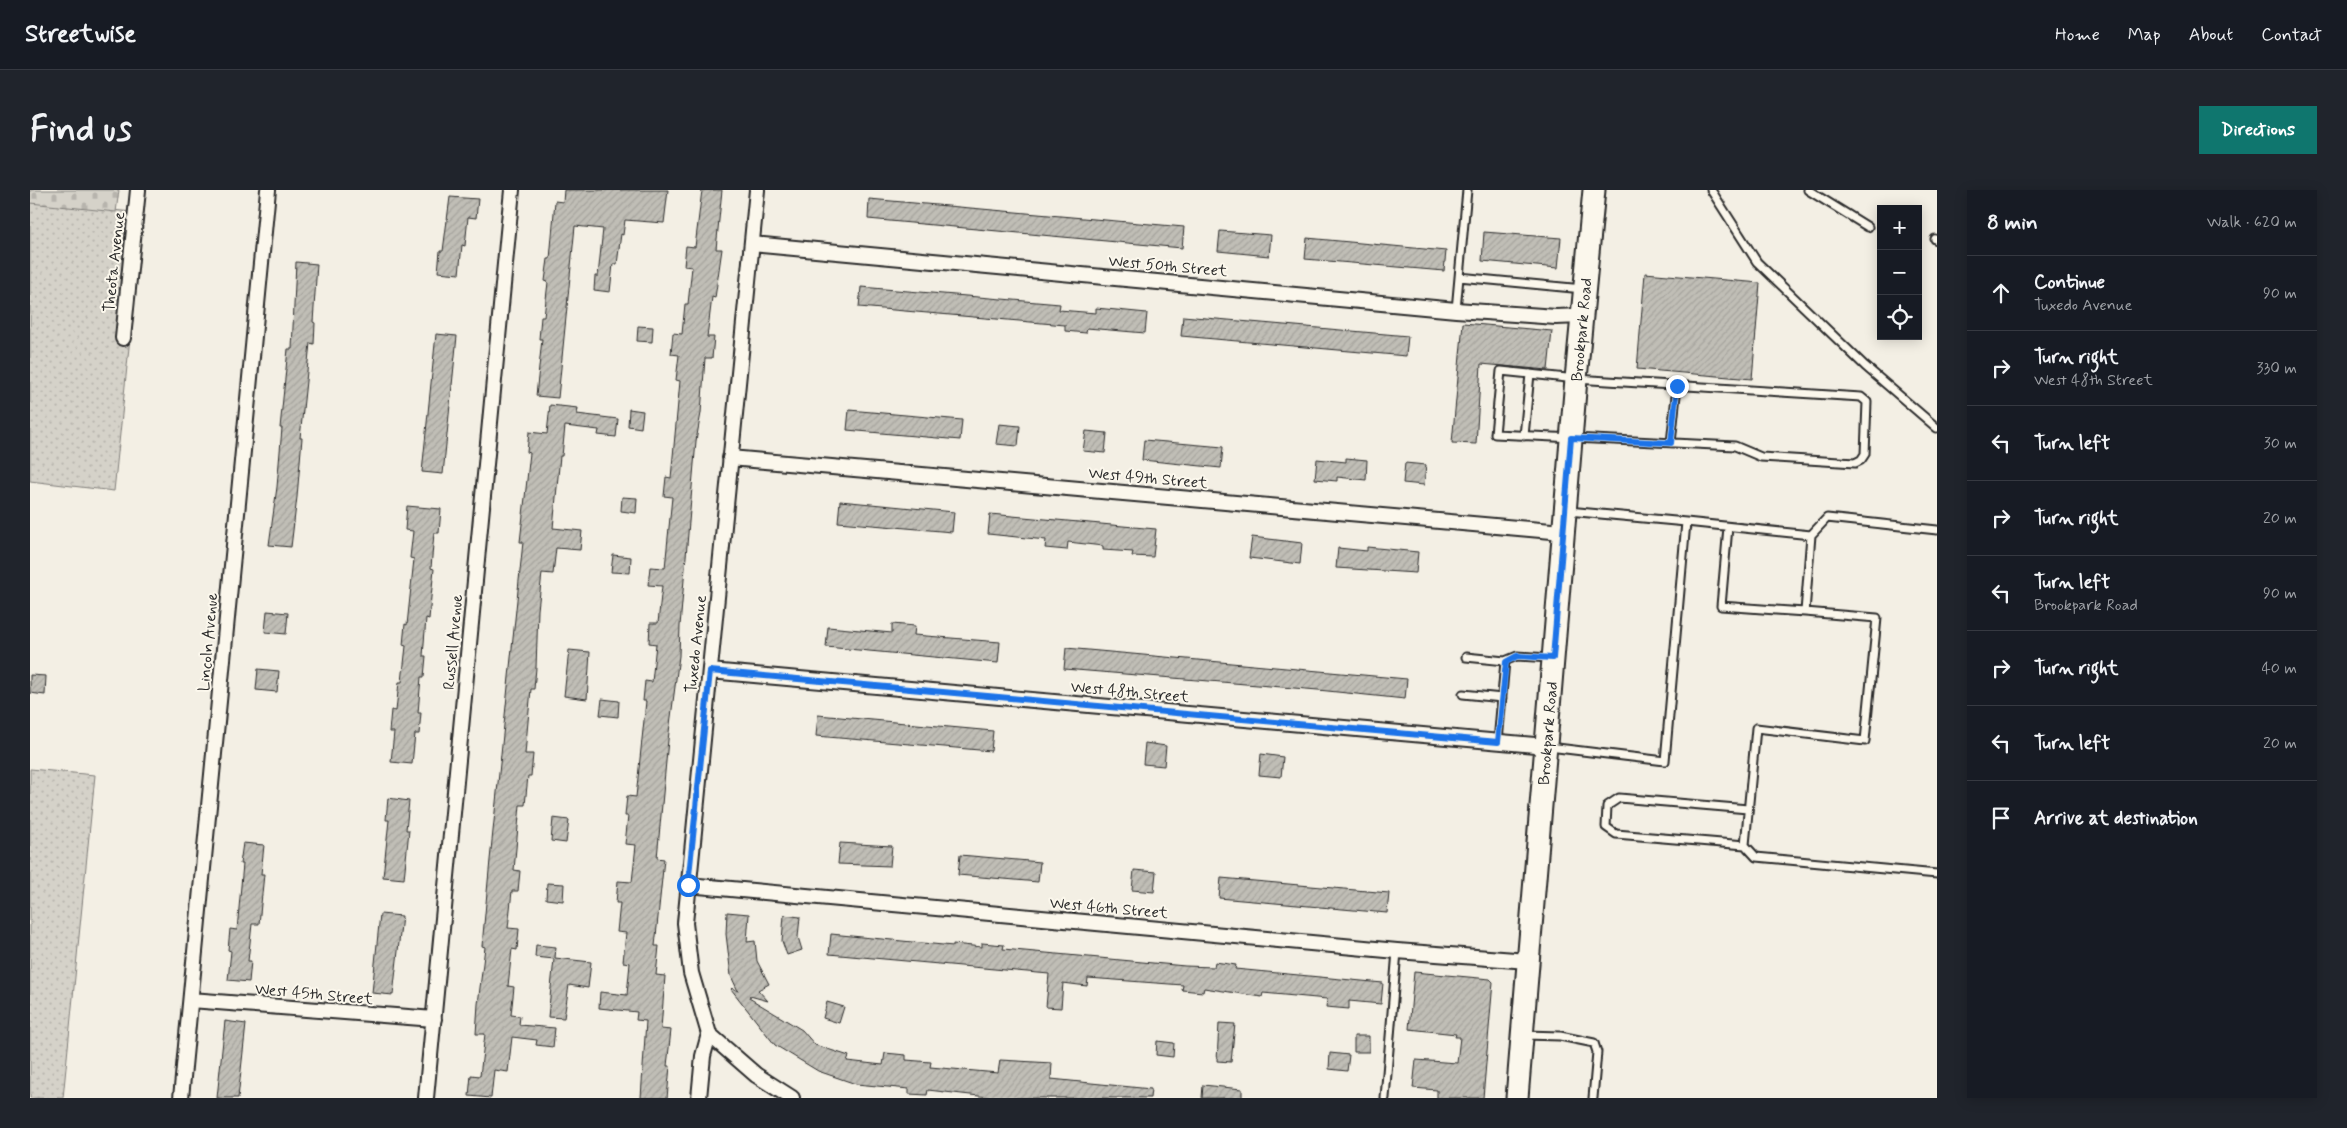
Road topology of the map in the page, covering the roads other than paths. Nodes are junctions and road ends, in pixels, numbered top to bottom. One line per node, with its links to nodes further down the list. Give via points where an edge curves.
1 (138, 190): 15 (street, Theota Avenue)
2 (268, 190): 45 (street, Lincoln Avenue)
3 (512, 190): 46 (street, Russell Avenue)
4 (757, 190): 10 (street, Tuxedo Avenue)
5 (1467, 190): 11 (lane)
6 (1594, 190): 12 (main road, Brookpark Road)
7 (1711, 190): 19 (lane, via 1757,262 1865,366)
8 (1808, 190): 9 (lane)
9 (1868, 227)
10 (752, 244): 13 (street, West 50th Street); 23 (street, Tuxedo Avenue)
11 (1459, 277): 12 (lane); 13 (lane)
12 (1584, 289): 14 (main road, Brookpark Road)
13 (1456, 310): 14 (street, West 50th Street)
14 (1581, 316): 17 (main road, Brookpark Road)
15 (123, 338)
16 (1530, 374): 17 (lane); 20 (lane); 20 (lane, via 1501,372 1496,434)
17 (1576, 379): 18 (lane); 21 (main road, Brookpark Road)
18 (1677, 386): 22 (lane); 22 (lane, via 1861,397 1867,402 1865,454 1855,464 1761,457 1735,446)
19 (1937, 428)
20 (1524, 436): 21 (lane)
21 (1571, 438): 22 (lane); 24 (main road, Brookpark Road)
22 (1671, 443)
23 (730, 458): 28 (street, West 49th Street); 34 (street, Tuxedo Avenue)
24 (1565, 510): 25 (lane); 28 (main road, Brookpark Road)
25 (1686, 522): 26 (lane); 38 (lane, via 1665,761)
26 (1728, 527): 29 (lane); 30 (lane, via 1721,606)
27 (1937, 530): 29 (lane, via 1827,518)
28 (1563, 532): 32 (main road, Brookpark Road)
29 (1811, 535): 30 (lane)
30 (1805, 612): 39 (lane, via 1877,618 1865,741 1756,728)
31 (1466, 657): 33 (lane)
32 (1553, 658): 33 (lane, via 1517,656); 38 (main road, Brookpark Road)
33 (1506, 662): 36 (lane)
34 (710, 671): 37 (street, West 48th Street); 42 (street, Tuxedo Avenue)
35 (1463, 694): 36 (lane)
36 (1502, 698): 37 (lane)
37 (1498, 742): 38 (street, West 48th Street)
38 (1546, 746): 44 (main road, Brookpark Road)
39 (1748, 809): 40 (lane); 40 (lane, via 1619,798 1607,806 1606,827 1616,834)
40 (1745, 845): 41 (lane, via 1756,856)
41 (1937, 874)
42 (688, 885): 43 (street, West 46th Street); 47 (street, Tuxedo Avenue, via 685,923 691,973)
43 (1397, 951): 44 (street, West 46th Street); 53 (lane)
44 (1528, 961): 48 (main road, Brookpark Road)
45 (191, 1000): 46 (street, West 45th Street); 49 (street, Lincoln Avenue)
46 (434, 1019): 50 (street, Russell Avenue)
47 (708, 1034): 51 (street, Tuxedo Avenue); 52 (street, via 756,1075)
48 (1522, 1035): 54 (main road, Brookpark Road); 55 (lane, via 1560,1036 1594,1043 1597,1052)
49 (181, 1098)
50 (426, 1098)
51 (699, 1098)
52 (792, 1098)
53 (1385, 1098)
54 (1518, 1098)
55 (1593, 1098)

